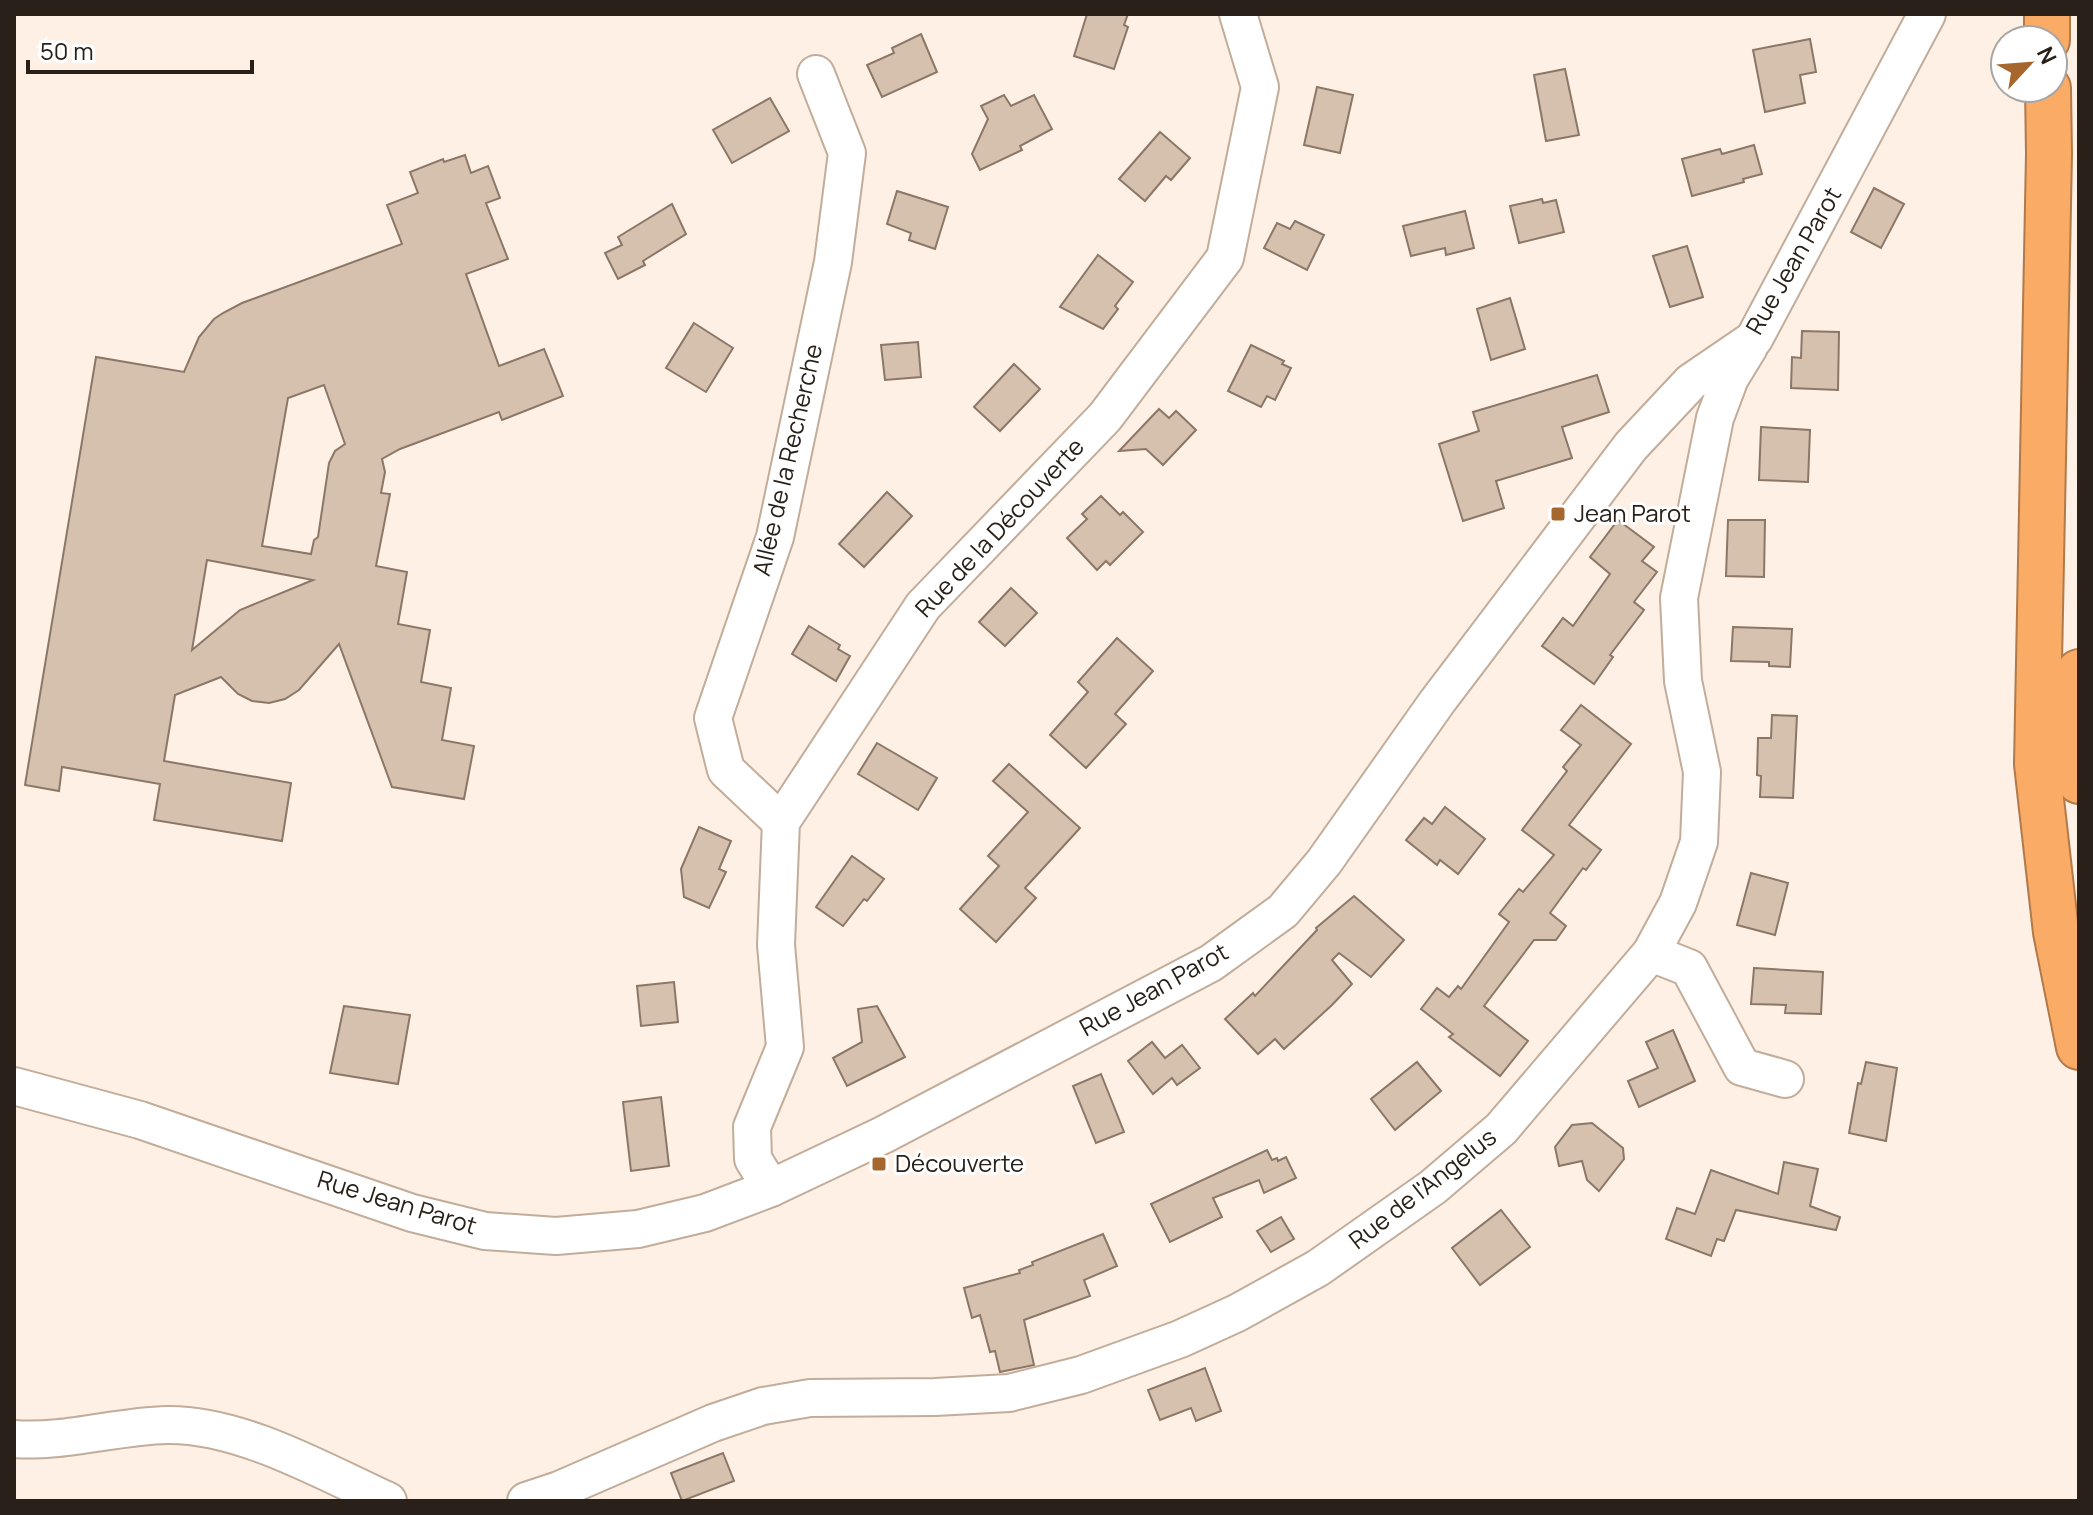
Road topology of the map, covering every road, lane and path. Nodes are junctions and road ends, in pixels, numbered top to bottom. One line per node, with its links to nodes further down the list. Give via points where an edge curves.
1 (1238, 14): 8 (street, Rue de la Découverte, via 1260,87 1225,258 1105,417 923,606)
2 (1927, 14): 5 (street, Rue Jean Parot)
3 (816, 74): 8 (street, Allée de la Recherche, via 847,153 833,262 775,537 713,718 726,770)
4 (2048, 104): 10 (highway, via 2037,764 2056,932)
5 (1754, 339): 9 (street, Rue de l'Angelus, via 1730,378 1715,418 1679,598 1683,681 1702,772 1699,842 1678,903); 13 (street, Rue Jean Parot, via 1691,382 1614,466 1283,911 1211,963)
6 (2079, 672): 7 (highway)
7 (2079, 781)
8 (781, 822): 13 (street, via 776,945 785,1047 752,1127 753,1159)
9 (1651, 953): 11 (street, via 1689,968 1742,1067); 16 (street, Rue de l'Angelus, via 1501,1129 1433,1187 1318,1268 1237,1313 1081,1375 1009,1393 810,1398 763,1406)
10 (2079, 1047)
11 (1785, 1079)
12 (14, 1086): 13 (street, Rue Jean Parot, via 140,1120 412,1213 485,1231 556,1236 638,1229 705,1213)
13 (771, 1188)
14 (14, 1439): 15 (street, via 42,1441 170,1425 245,1436)
15 (388, 1501)
16 (526, 1501)

